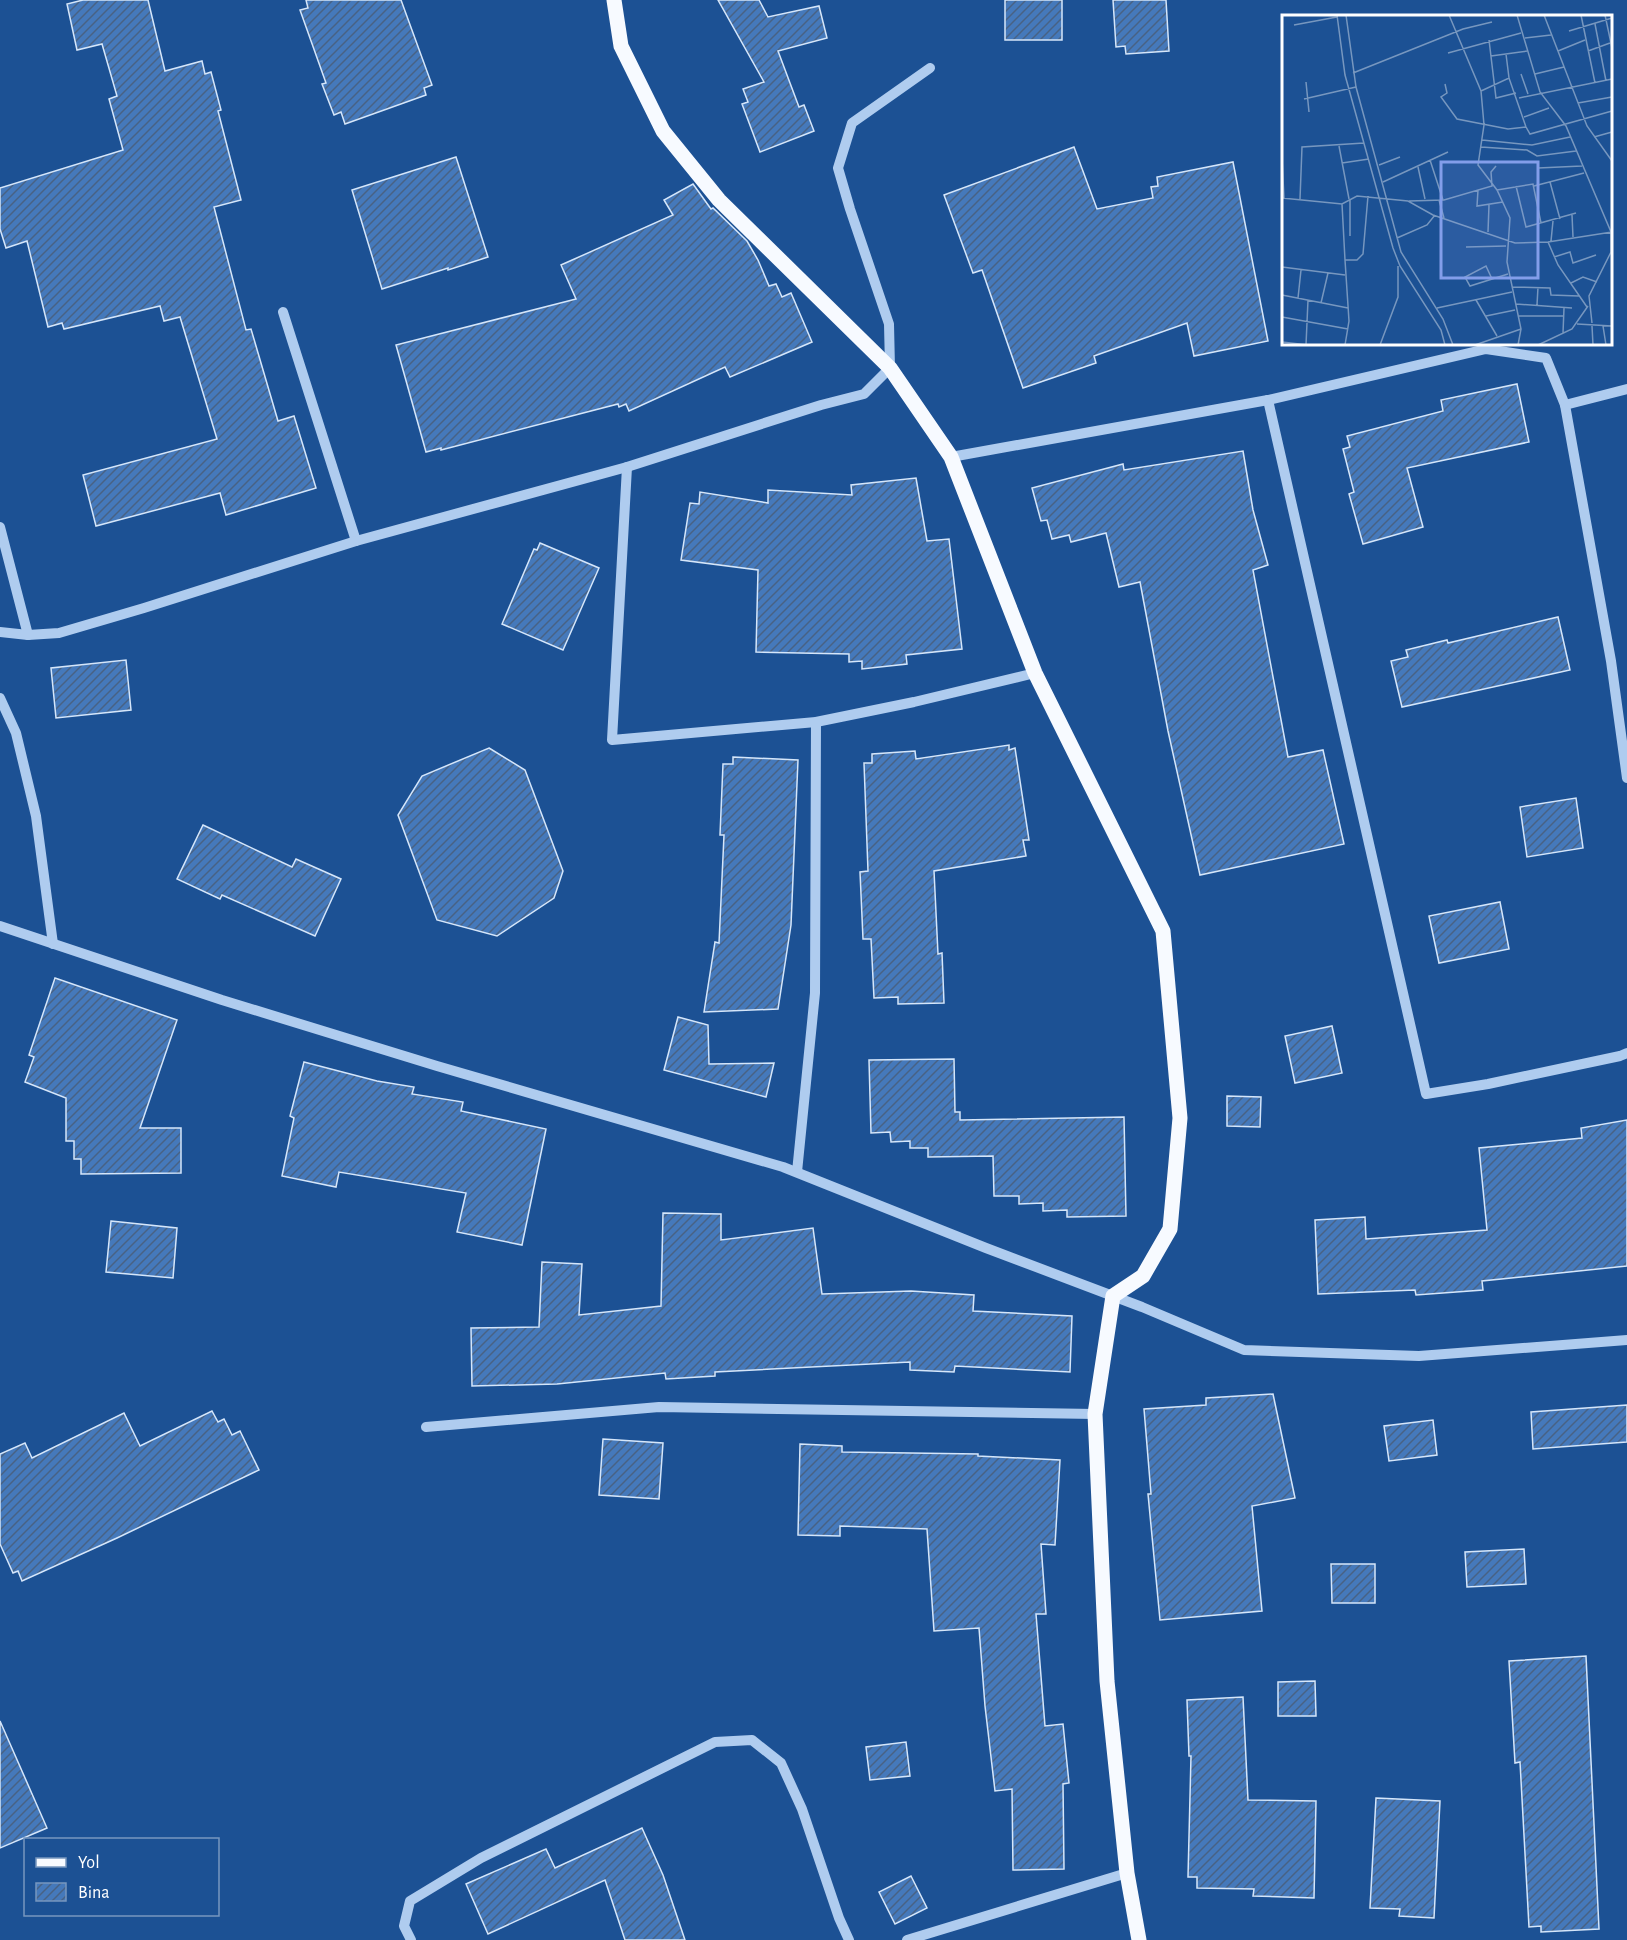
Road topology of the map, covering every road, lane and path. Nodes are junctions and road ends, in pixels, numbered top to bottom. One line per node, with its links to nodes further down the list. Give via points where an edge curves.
1 (614, 0): 4 (main road, via 621,46 663,131 719,200)
2 (930, 68): 4 (street, via 852,123 838,168 889,324)
3 (283, 312): 11 (street)
4 (890, 368): 8 (main road); 9 (street, via 864,394)
5 (1627, 389): 7 (street)
6 (1268, 400): 7 (street, via 1486,348 1546,358); 8 (street); 20 (street, via 1426,1094)
7 (1565, 405): 17 (street, via 1611,661)
8 (951, 457): 14 (main road)
9 (627, 467): 11 (street); 16 (street, via 612,741)
10 (0, 527): 13 (street)
11 (356, 541): 13 (street, via 59,633)
12 (0, 632): 13 (street)
13 (28, 635)
14 (1035, 673): 16 (street); 22 (main road, via 1163,931 1180,1118 1170,1229 1143,1276)
15 (0, 698): 19 (street, via 16,733 36,816)
16 (816, 722): 21 (street, via 815,993)
17 (1627, 778)
18 (0, 926): 19 (street)
19 (53, 944): 21 (street, via 425,1063)
20 (1627, 1053)
21 (796, 1172): 22 (street)
22 (1113, 1296): 23 (street, via 1244,1350 1419,1356); 24 (main road)
23 (1627, 1340)
24 (1095, 1414): 25 (street, via 659,1407); 26 (main road, via 1107,1681)
25 (426, 1427)
26 (1127, 1873): 29 (street); 30 (main road)
27 (411, 1940): 28 (street, via 404,1926 410,1901 481,1858 715,1742 752,1740 781,1763 802,1809)
28 (849, 1940)
29 (908, 1940)
30 (1139, 1940)

